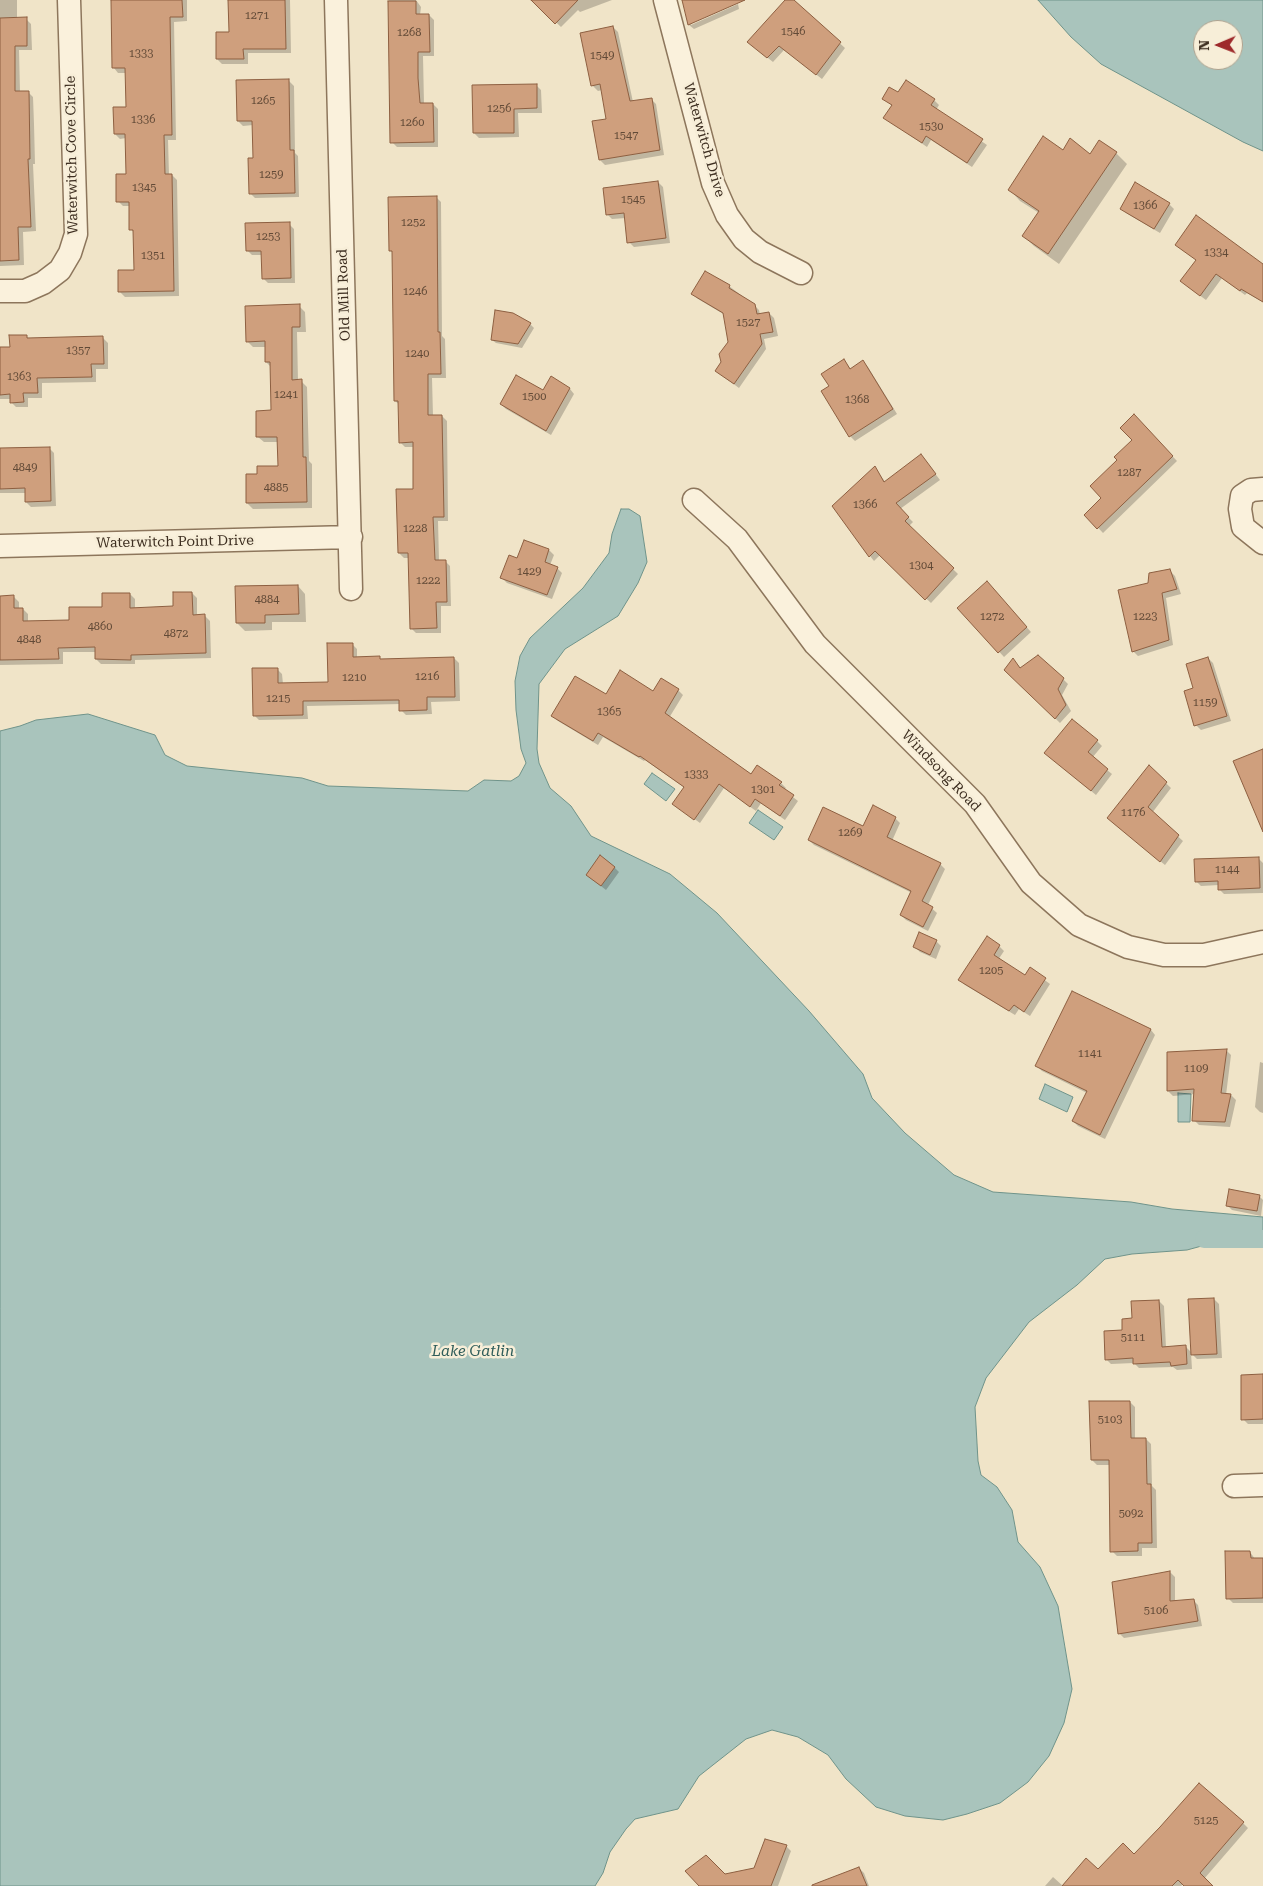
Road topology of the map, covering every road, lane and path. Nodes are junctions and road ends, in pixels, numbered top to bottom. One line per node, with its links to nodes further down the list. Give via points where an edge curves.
1 (69, 0): 5 (street, Waterwitch Cove Circle, via 76,234 60,270 43,283 25,291)
2 (336, 0): 8 (street, Old Mill Road)
3 (665, 0): 4 (street, Waterwitch Drive, via 713,183 727,215 744,239 760,252)
4 (801, 273)
5 (0, 291)
6 (1263, 489): 9 (street, via 1252,490 1242,496 1240,509 1243,526)
7 (694, 500): 12 (street, Windsong Road, via 737,539 815,644 975,804 1031,883 1079,925 1128,947 1164,955 1204,955)
8 (350, 537): 10 (street, Waterwitch Point Drive); 11 (street, Old Mill Road)
9 (1263, 544)
10 (0, 546)
11 (352, 589)
12 (1263, 942)
13 (1263, 1485): 14 (street)
14 (1234, 1486)

